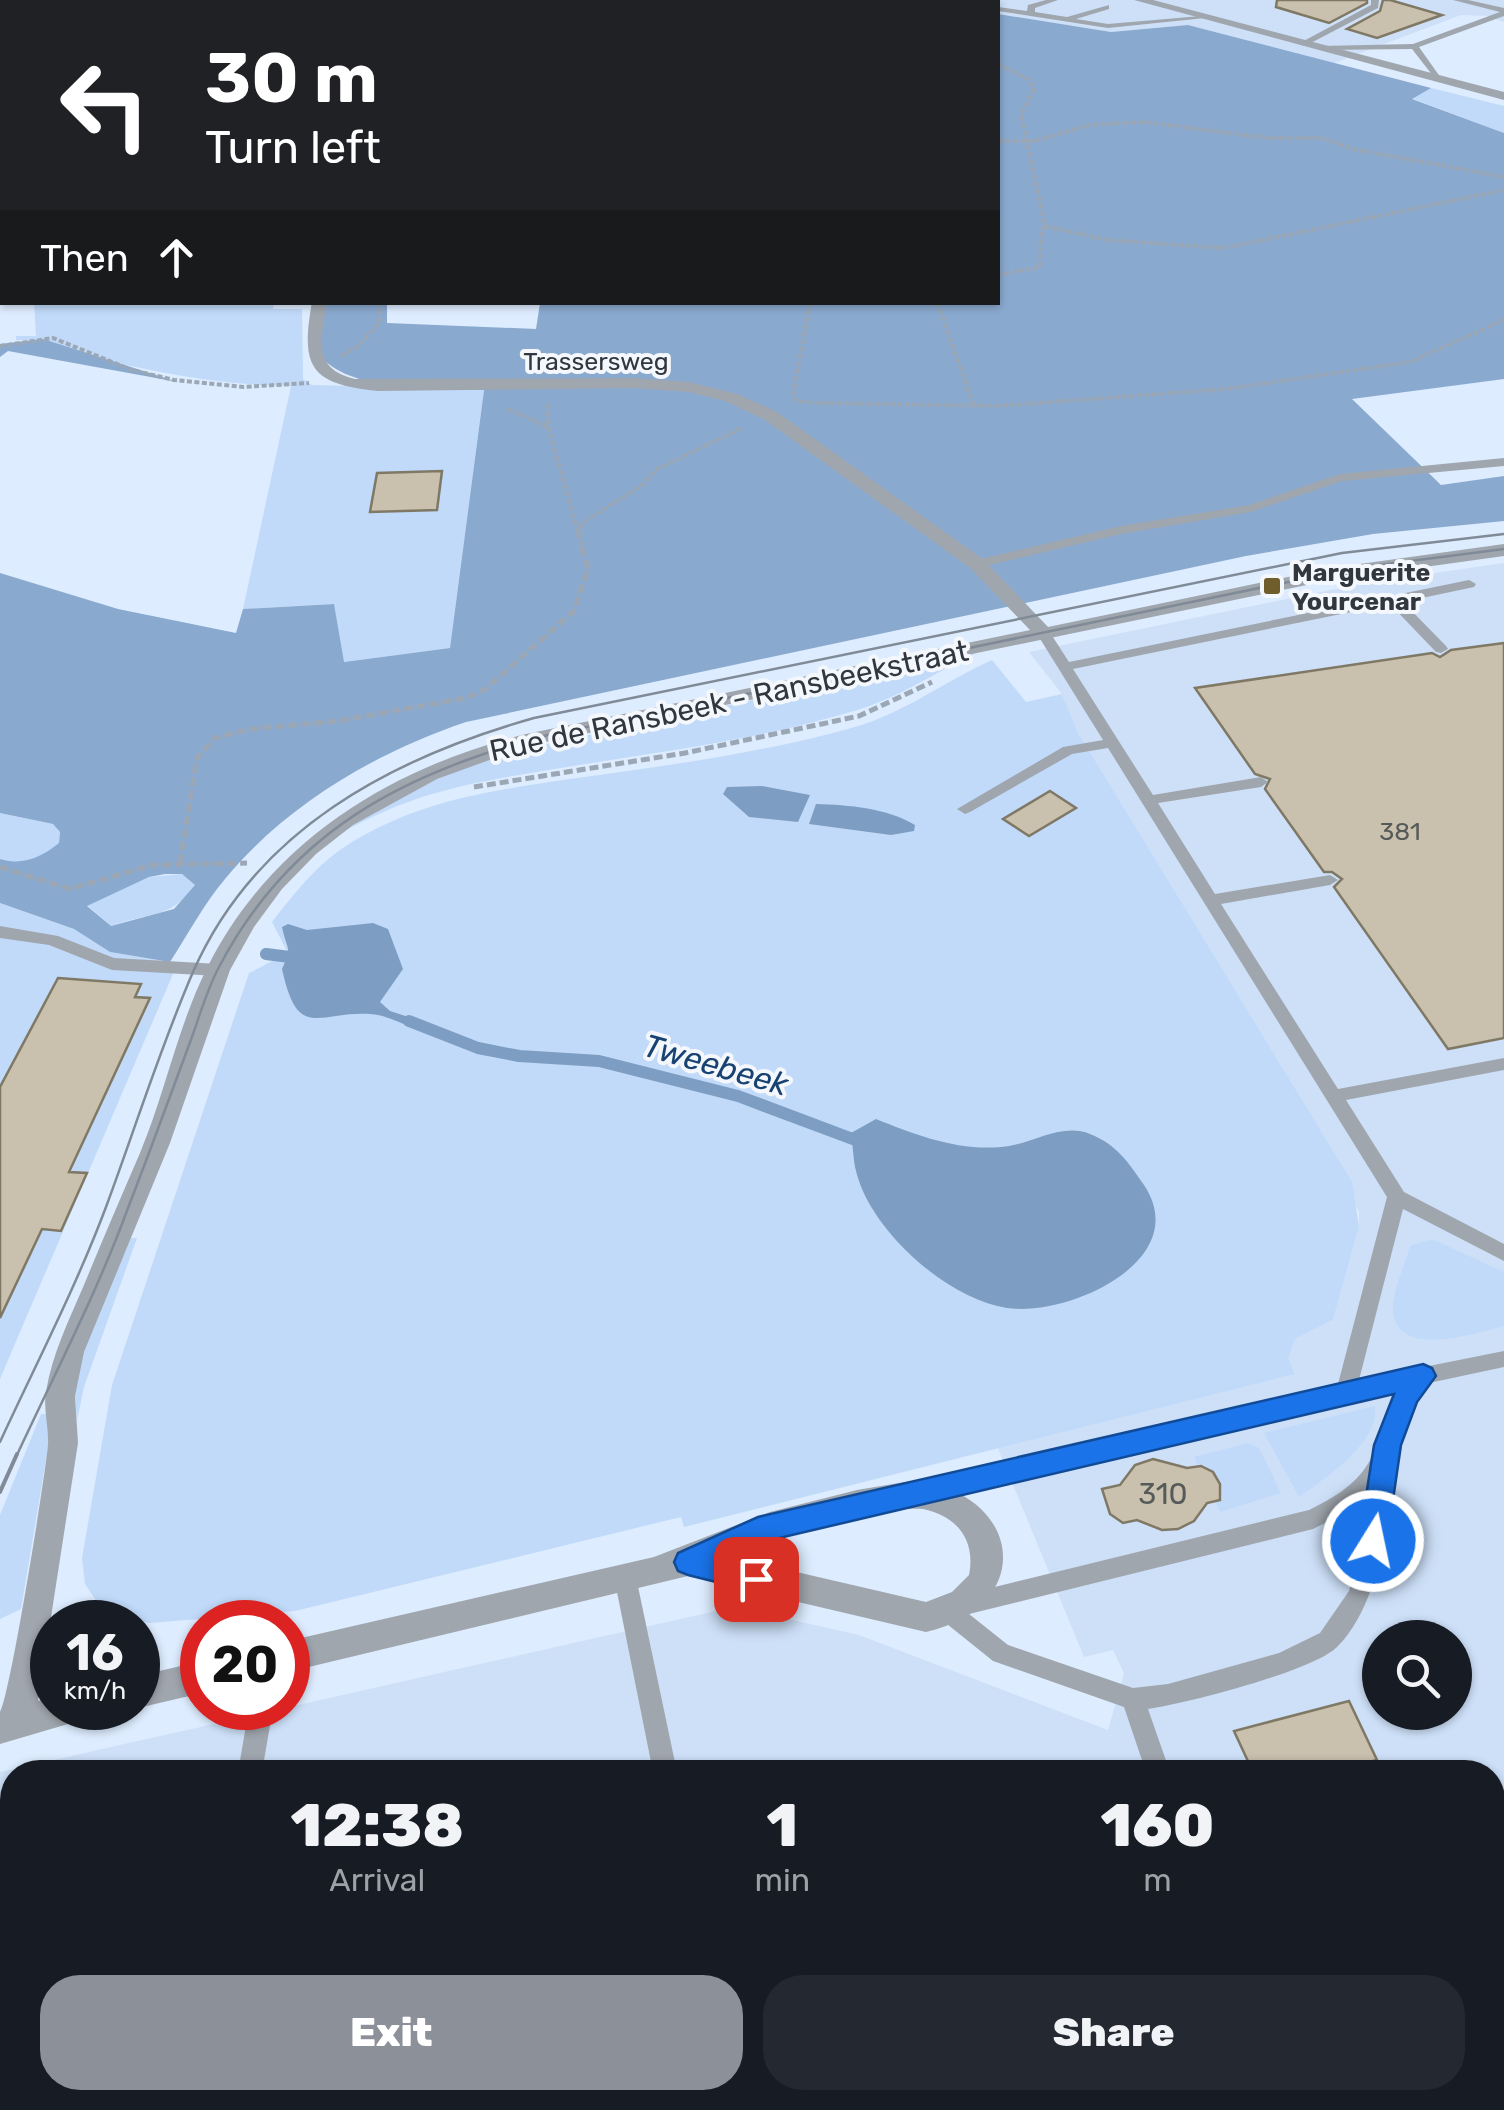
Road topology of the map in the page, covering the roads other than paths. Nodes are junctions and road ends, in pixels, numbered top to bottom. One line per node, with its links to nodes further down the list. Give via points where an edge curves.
1 (1054, 0): 9 (lane, via 1031,7)
2 (1140, 0): 10 (street)
3 (1375, 0): 13 (lane, via 1375,6)
4 (1456, 0): 6 (lane)
5 (1106, 6): 11 (lane)
6 (1485, 8): 8 (lane); 12 (lane)
7 (1000, 9): 9 (lane)
8 (1504, 12): 12 (lane)
9 (1031, 14): 11 (lane)
10 (1201, 18): 11 (lane, via 1120,26); 13 (street)
11 (1064, 19)
12 (1449, 31): 14 (lane)
13 (1302, 44): 15 (street)
14 (1414, 46): 15 (lane); 16 (lane)
15 (1320, 48): 16 (street)
16 (1440, 79): 17 (street)
17 (1504, 96)
18 (319, 305): 21 (street, Trassersweg, via 312,355 327,378 357,384 632,383 731,397 771,416)
19 (1504, 462): 21 (lane, via 1340,478 1263,506)
20 (1504, 550): 24 (street, Rue de Ransbeek - Ransbeekstraat, via 1380,565)
21 (976, 564): 24 (street, Trassersweg)
22 (1469, 584): 23 (lane)
23 (1392, 599): 25 (lane); 26 (lane)
24 (1044, 634): 26 (lane); 34 (street, Rue de Ransbeek - Ransbeekstraat, via 548,735 427,774 366,806 294,860 247,914)
25 (1441, 649)
26 (1064, 667): 27 (lane)
27 (1112, 743): 29 (lane); 30 (lane, via 1068,750)
28 (1260, 782): 29 (lane)
29 (1148, 800): 32 (lane)
30 (965, 809)
31 (1330, 880): 32 (lane)
32 (1211, 900): 36 (lane)
33 (0, 932): 34 (lane, via 52,940 112,964)
34 (218, 970): 49 (street, Rue de Ransbeek - Ransbeekstraat, via 157,1143 62,1374 63,1443)
35 (1504, 1065): 36 (lane)
36 (1334, 1096): 37 (lane)
37 (1397, 1197): 38 (lane); 41 (lane)
38 (1504, 1253)
39 (1504, 1359): 40 (lane)
40 (1423, 1376): 41 (lane); 42 (lane, via 1406,1396)
41 (1346, 1391): 43 (lane)
42 (1388, 1445): 46 (lane, via 1362,1490 1313,1519); 48 (lane, via 1364,1580 1328,1640 1283,1663)
43 (905, 1495): 44 (street, via 758,1530); 46 (street, via 957,1506 986,1545 979,1590)
44 (688, 1562): 45 (street); 46 (street, via 926,1618)
45 (625, 1577): 47 (street); 52 (lane)
46 (958, 1608): 48 (lane, via 1002,1653)
47 (310, 1652)
48 (1134, 1699): 53 (lane)
49 (9, 1725)
50 (257, 1730): 51 (lane)
51 (252, 1760)
52 (663, 1760)
53 (1154, 1760)

